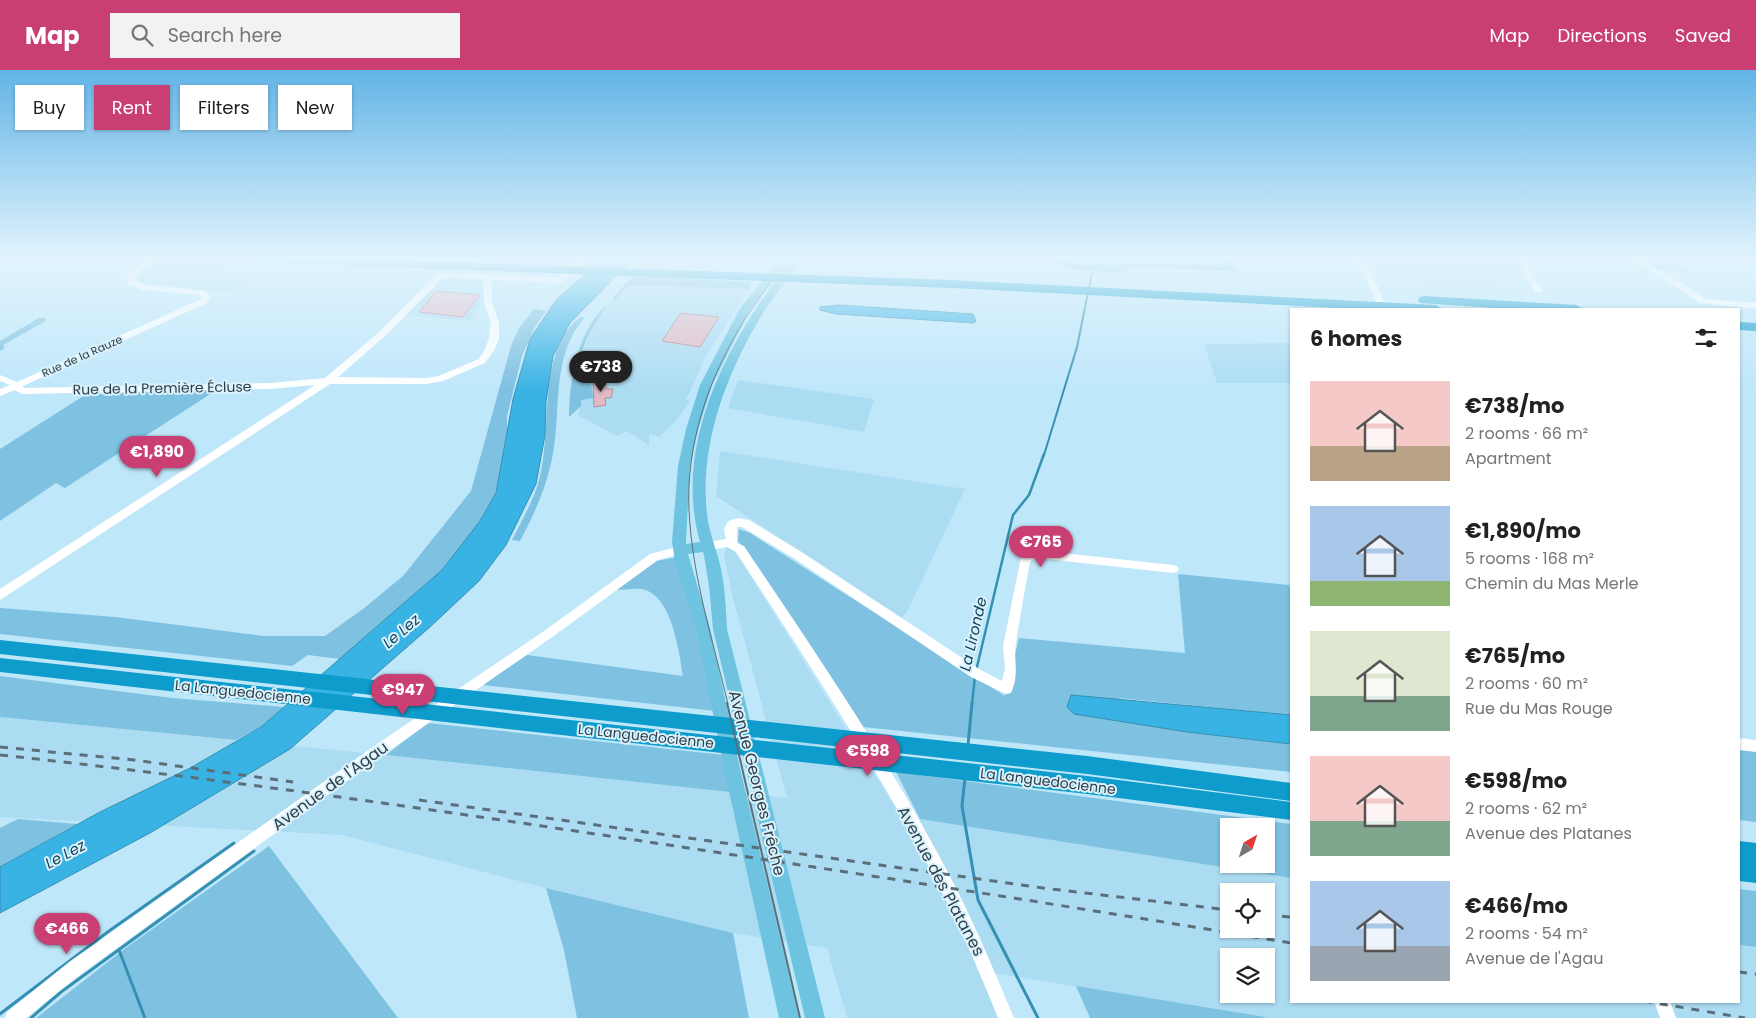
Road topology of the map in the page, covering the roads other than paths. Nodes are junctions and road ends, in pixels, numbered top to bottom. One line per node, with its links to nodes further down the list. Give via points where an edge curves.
1 (201, 302): 18 (street, Rue de la Rauze)
2 (413, 302): 17 (street)
3 (488, 302): 17 (street, Rue de la Première Écluse, via 495,329 490,349 482,361 432,381)
4 (750, 302): 22 (main road, Avenue Georges Frêche, via 719,355 692,429 684,470)
5 (765, 302): 21 (main road, Avenue Georges Frêche, via 730,365 714,405 702,454 700,514)
6 (1337, 302): 10 (highway)
7 (1432, 302): 11 (highway)
8 (1723, 302): 9 (street)
9 (1756, 306)
10 (1421, 308)
11 (1556, 308)
12 (1740, 318): 13 (highway)
13 (1756, 319)
14 (1740, 326): 15 (highway)
15 (1756, 327)
16 (0, 378): 18 (street, Rue de la Première Écluse)
17 (328, 381): 18 (street, Rue de la Première Écluse, via 260,386 22,391); 24 (street)
18 (16, 386): 19 (street)
19 (0, 393)
20 (732, 544): 21 (street); 23 (street, via 732,524 745,523 975,673 1006,689 1011,670 1009,646 1024,560 1035,554); 40 (street, Avenue des Platanes, via 740,549 775,601 923,841 985,963)
21 (709, 546): 22 (main road); 39 (main road, Avenue Georges Frêche, via 716,576 720,629)
22 (680, 550): 37 (street, Avenue de l'Agau, via 654,557 384,746 75,968); 38 (main road, Avenue Georges Frêche, via 703,628)
23 (1173, 568)
24 (0, 595)
25 (0, 647): 29 (highway, La Languedocienne)
26 (0, 665): 29 (highway, La Languedocienne)
27 (1740, 744): 28 (street)
28 (1756, 746)
29 (1018, 768): 30 (highway, La Languedocienne); 31 (highway, La Languedocienne)
30 (1290, 792)
31 (1290, 811)
32 (1740, 851): 33 (highway)
33 (1756, 853)
34 (1740, 871): 35 (highway)
35 (1756, 874)
36 (1663, 1003): 41 (street)
37 (13, 1018)
38 (789, 1018)
39 (815, 1018)
40 (1006, 1018)
41 (1668, 1018)

